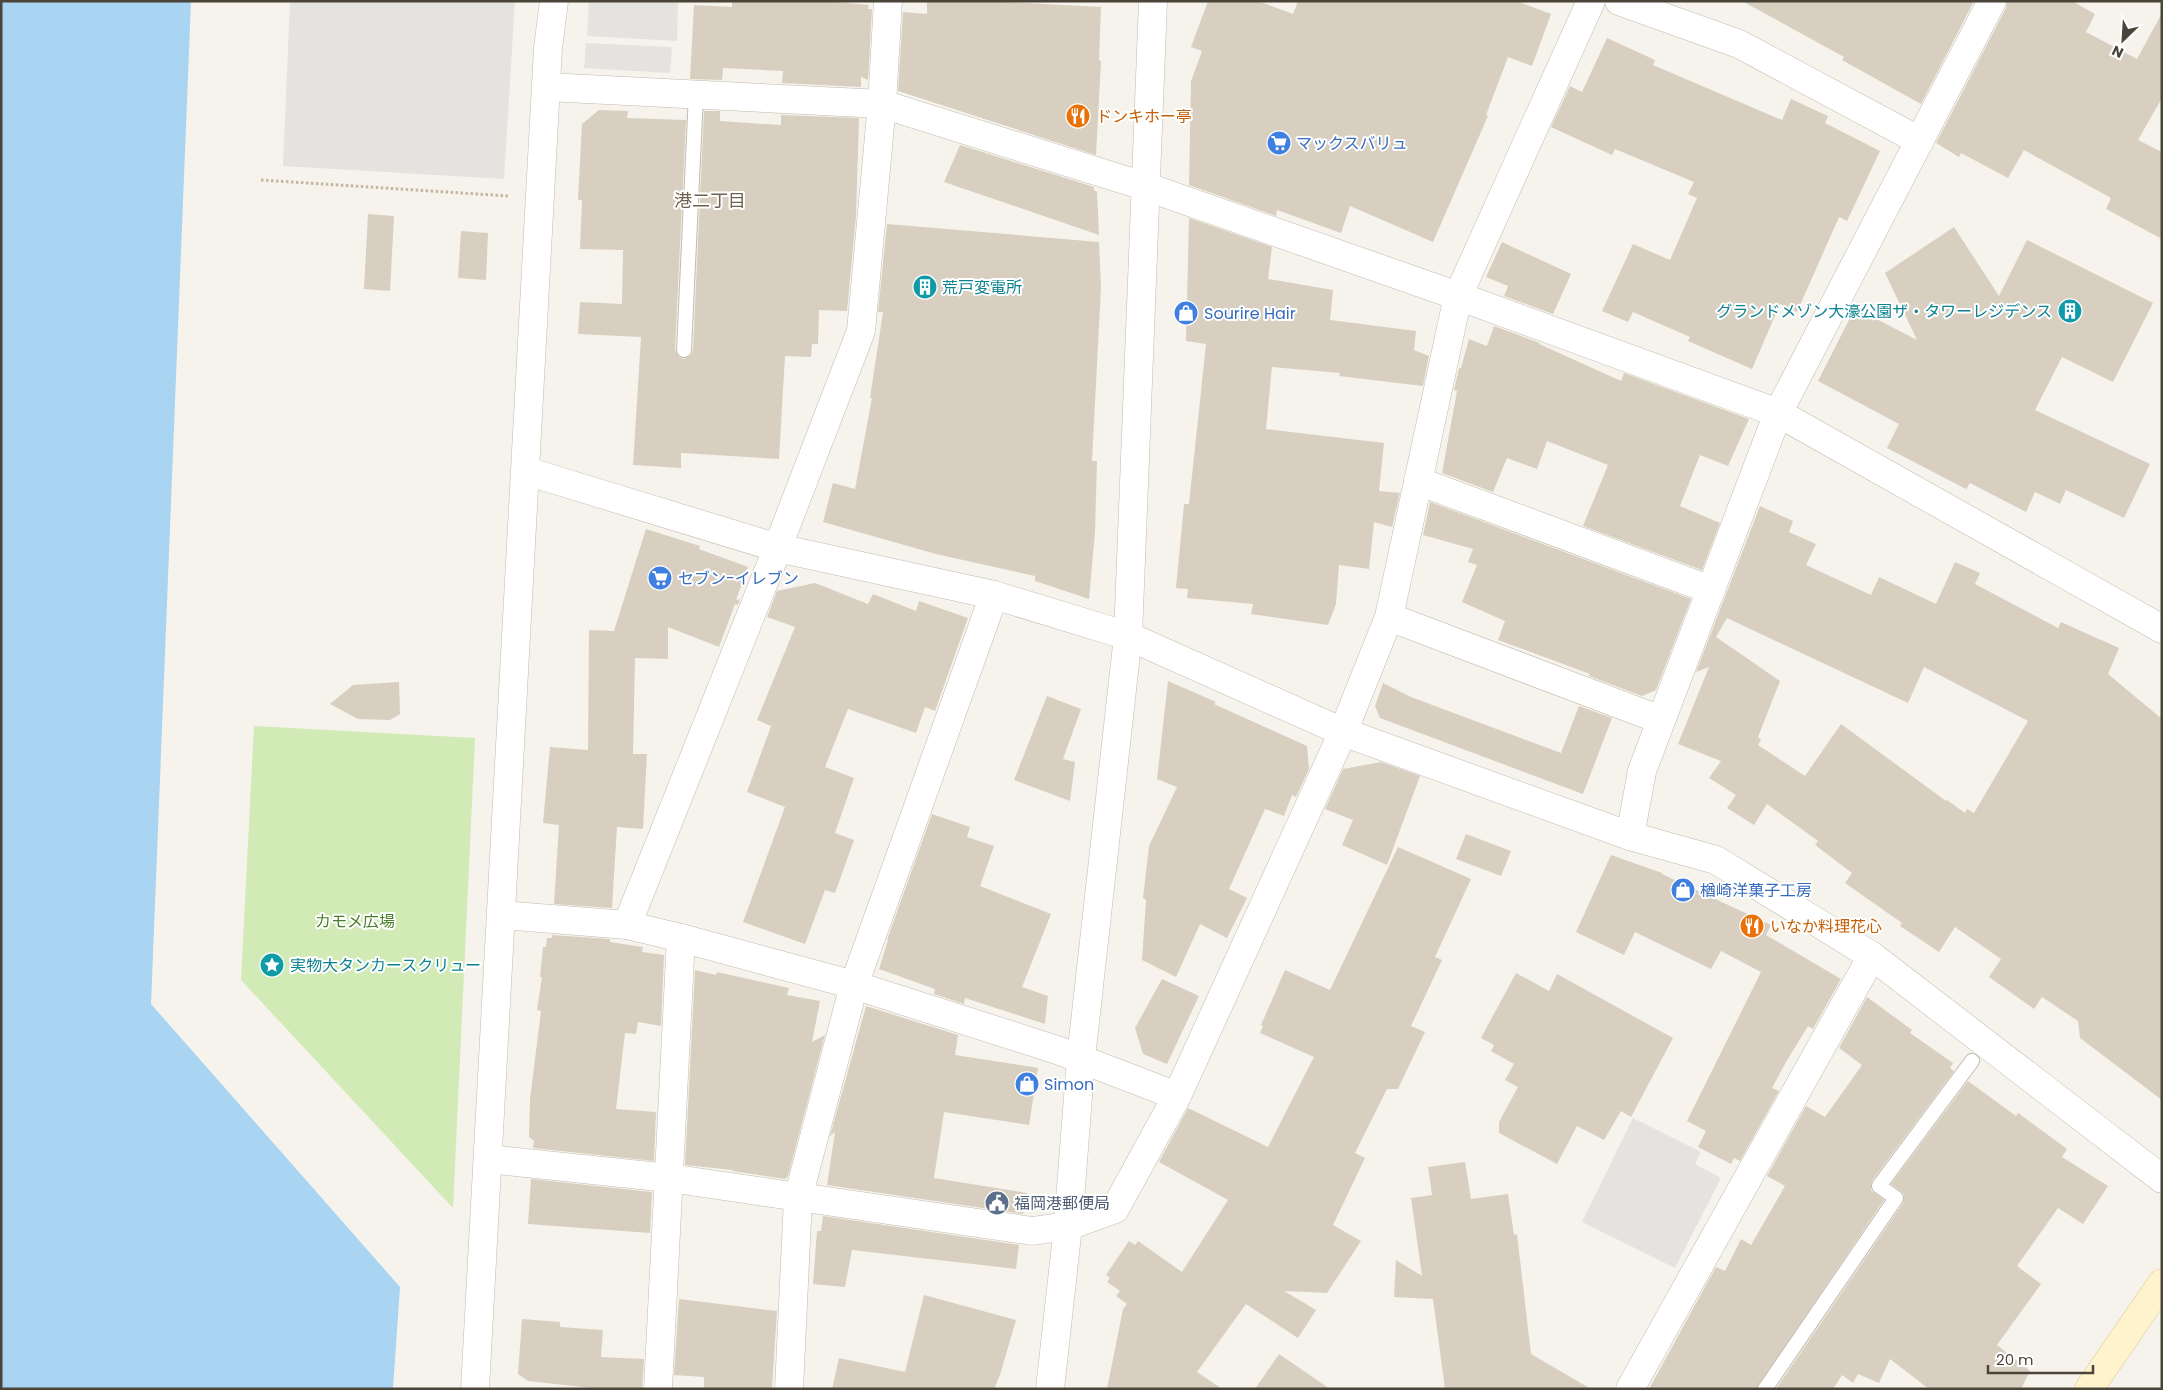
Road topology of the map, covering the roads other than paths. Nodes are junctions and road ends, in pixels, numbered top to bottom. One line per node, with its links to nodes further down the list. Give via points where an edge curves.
1 (554, 1): 7 (street)
2 (888, 1): 9 (street)
3 (1152, 1): 11 (street)
4 (1591, 1): 12 (street)
5 (1619, 1): 10 (street, via 1739,44)
6 (1992, 1): 10 (street)
7 (547, 87): 8 (street); 15 (street)
8 (696, 94): 9 (street); 13 (lane)
9 (882, 104): 11 (street); 17 (street, via 861,331)
10 (1920, 141): 14 (street)
11 (1147, 186): 12 (street); 22 (street)
12 (1458, 296): 14 (street); 16 (street)
13 (684, 350)
14 (1778, 413): 18 (street); 21 (street)
15 (526, 471): 17 (street); 26 (street)
16 (1418, 481): 18 (street); 20 (street)
17 (778, 548): 19 (street); 27 (street)
18 (1711, 590): 23 (street)
19 (994, 595): 22 (street); 30 (street)
20 (1389, 617): 23 (street); 24 (street)
21 (2162, 629)
22 (1128, 636): 24 (street); 31 (street)
23 (1661, 720): 25 (street, via 1642,771)
24 (1343, 732): 25 (street); 33 (street)
25 (1630, 836): 29 (street, via 1716,860)
26 (502, 915): 27 (street); 34 (street)
27 (627, 925): 28 (street)
28 (681, 938): 30 (street); 35 (street)
29 (1872, 956): 36 (street); 44 (street)
30 (854, 985): 31 (street); 37 (street)
31 (1081, 1058): 33 (street); 38 (street)
32 (1972, 1061): 45 (lane, via 1879,1186 1896,1198)
33 (1177, 1096): 38 (street, via 1115,1209)
34 (488, 1159): 35 (street); 40 (street)
35 (669, 1178): 37 (street); 41 (street)
36 (2162, 1178)
37 (798, 1198): 38 (street, via 1032,1231); 42 (street)
38 (1068, 1226): 43 (street)
39 (2162, 1283): 46 (main road)
40 (475, 1389)
41 (658, 1389)
42 (789, 1389)
43 (1050, 1389)
44 (1630, 1389)
45 (1766, 1389)
46 (2089, 1389)

